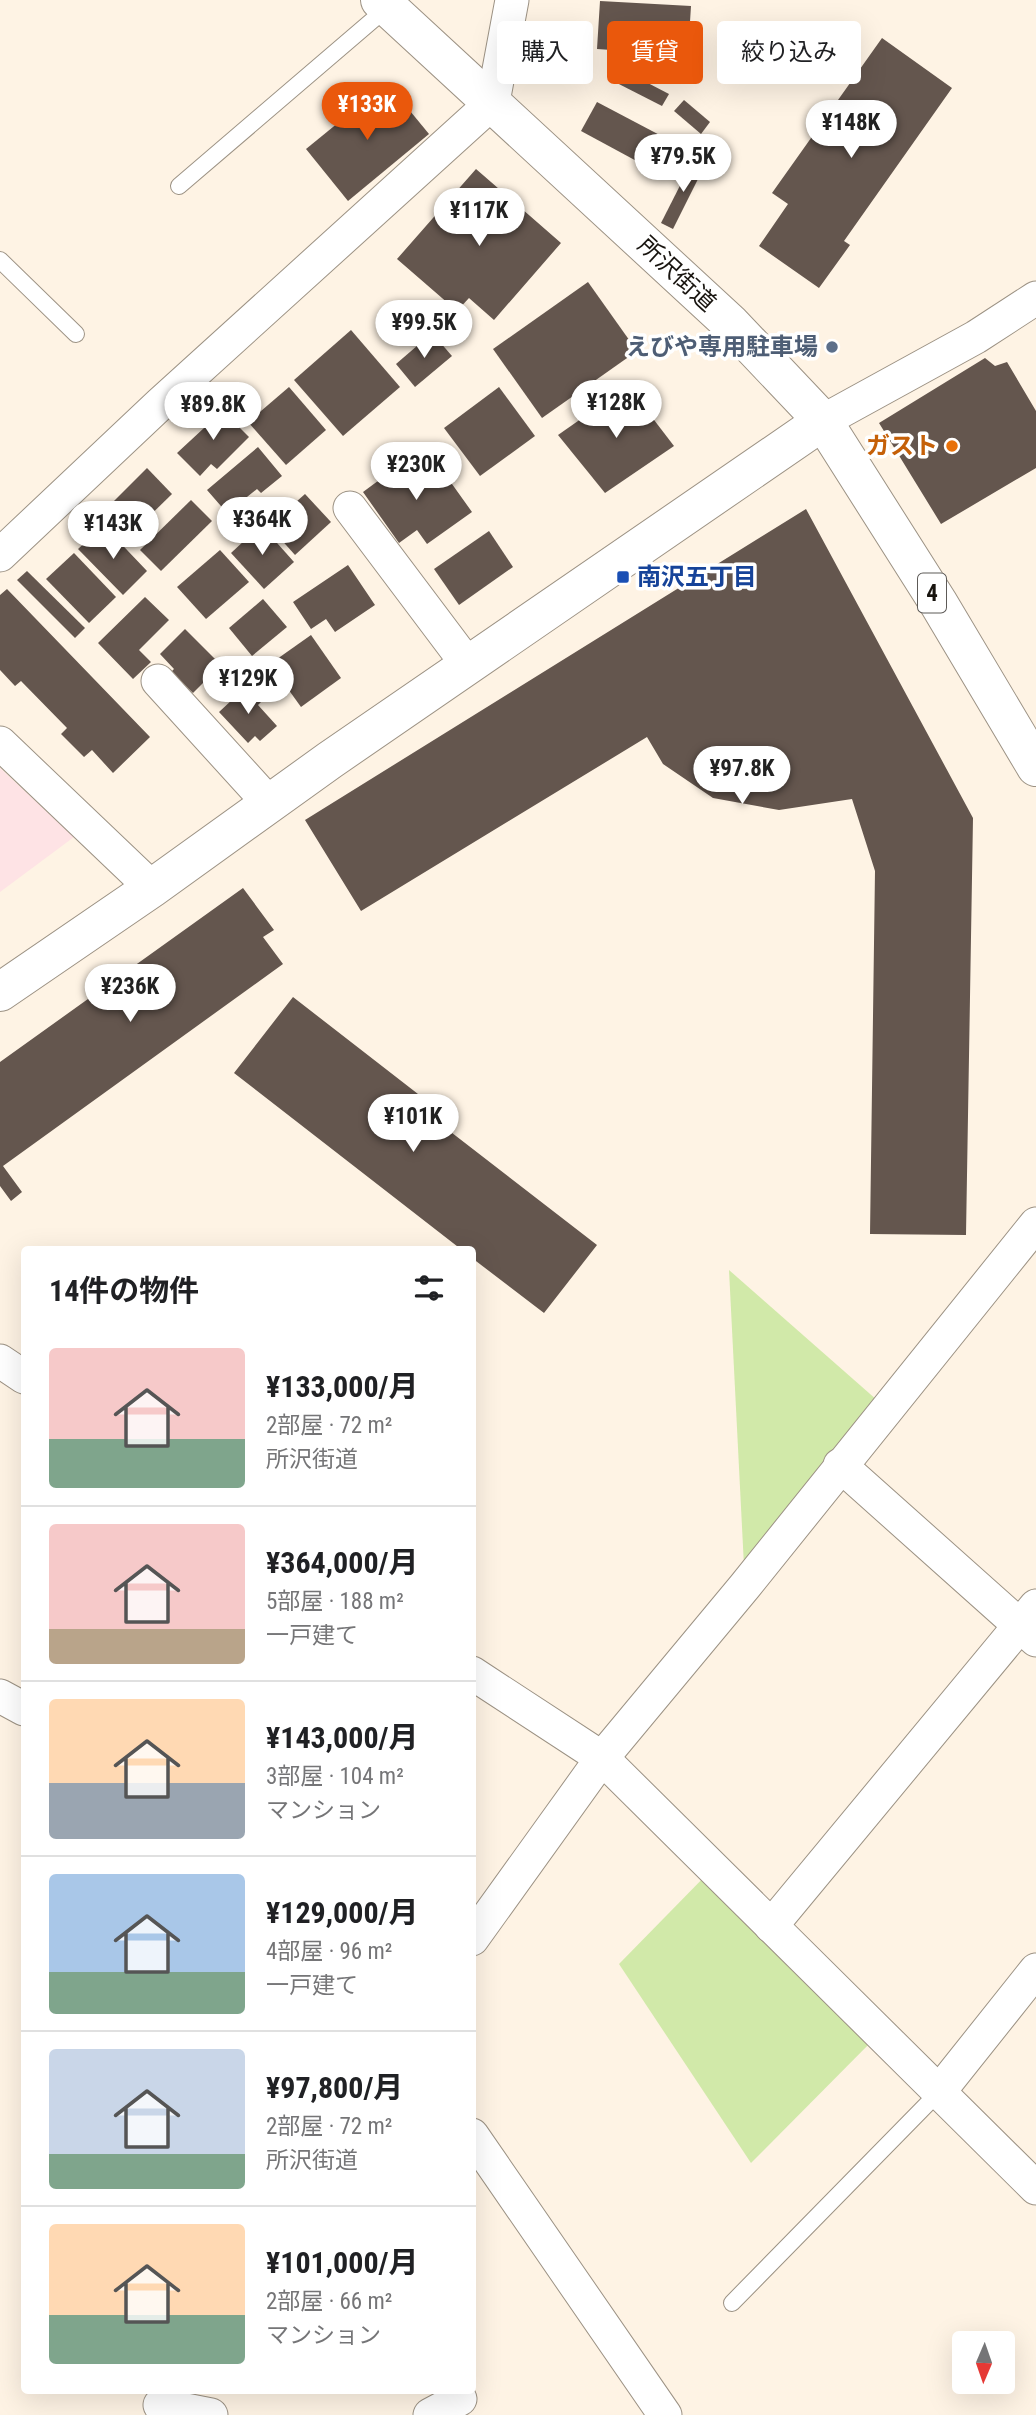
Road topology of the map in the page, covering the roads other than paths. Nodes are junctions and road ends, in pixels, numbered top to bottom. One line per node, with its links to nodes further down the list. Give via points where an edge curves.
1 (512, 0): 3 (street)
2 (384, 4): 3 (main road, 所沢街道 / 4); 4 (lane)
3 (493, 102): 8 (main road, 所沢街道 / 4, via 731,324); 10 (street)
4 (179, 186)
5 (0, 260): 7 (lane)
6 (1036, 298): 8 (street, via 976,337)
7 (76, 334)
8 (823, 422): 11 (main road); 14 (main road, 所沢街道 / 4)
9 (350, 508): 11 (street)
10 (0, 555)
11 (468, 665): 15 (main road)
12 (158, 681): 15 (street)
13 (0, 744): 16 (street)
14 (1036, 767)
15 (269, 803): 16 (main road)
16 (152, 888): 17 (main road)
17 (0, 992)
18 (1036, 1224): 21 (street)
19 (0, 1361): 20 (street)
20 (21, 1375)
21 (840, 1465): 22 (street); 26 (street)
22 (1031, 1624): 27 (street)
23 (476, 1676): 26 (street)
24 (0, 1696): 25 (street)
25 (21, 1707)
26 (602, 1758): 27 (street); 28 (street)
27 (771, 1926): 30 (street)
28 (476, 1933)
29 (1036, 1970): 30 (street)
30 (938, 2093): 32 (street); 33 (lane)
31 (476, 2141): 38 (street)
32 (1036, 2188)
33 (732, 2303)
34 (462, 2402): 37 (street)
35 (161, 2404): 36 (street)
36 (211, 2415)
37 (430, 2415)
38 (666, 2415)

